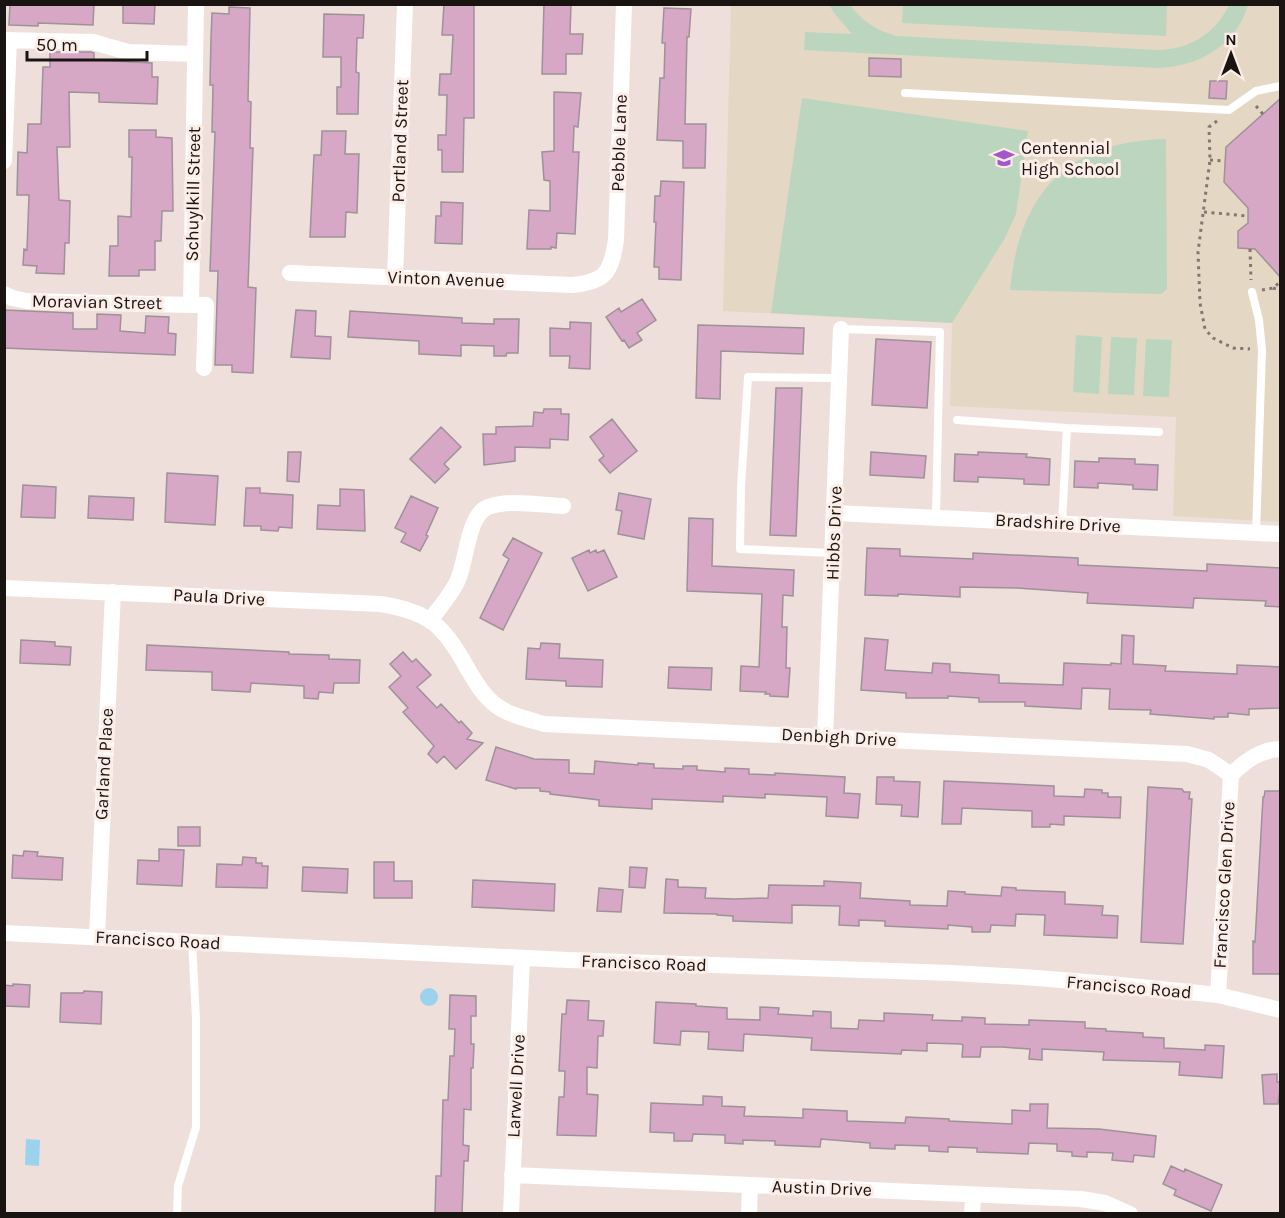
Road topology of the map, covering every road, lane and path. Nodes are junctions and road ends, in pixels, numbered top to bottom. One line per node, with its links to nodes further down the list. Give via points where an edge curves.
1 (196, 4): 5 (street, Schuylkill Street)
2 (405, 4): 16 (street, Portland Street)
3 (624, 4): 17 (street, Pebble Lane, via 616,240 609,270)
4 (7, 40): 5 (street, via 93,42 128,52); 10 (street)
5 (195, 54): 23 (street, Schuylkill Street)
6 (1281, 86): 8 (lane, via 1256,91)
7 (905, 93): 8 (lane)
8 (1229, 110): 9 (path, via 1209,127)
9 (1209, 160): 11 (path); 12 (path)
10 (4, 161)
11 (1225, 161)
12 (1204, 212): 13 (path); 25 (path, via 1198,279 1205,329 1233,348)
13 (1248, 216)
14 (1250, 249): 21 (path)
15 (290, 273): 16 (street, Vinton Avenue)
16 (395, 277): 17 (street, Vinton Avenue, via 572,285)
17 (601, 278)
18 (1281, 282): 19 (path)
19 (1273, 288): 20 (path); 21 (path)
20 (1281, 290)
21 (1252, 292): 25 (lane)
22 (4, 294): 23 (street, Moravian Street, via 27,301)
23 (191, 305): 26 (street, via 206,305)
24 (842, 328): 27 (street, Hibbs Drive); 33 (lane, via 940,332)
25 (1262, 350): 35 (lane)
26 (204, 368)
27 (840, 378): 32 (street, Hibbs Drive); 37 (lane, via 748,377 741,487 740,549)
28 (957, 420): 29 (lane)
29 (1067, 428): 30 (lane); 34 (lane)
30 (1159, 432)
31 (563, 506): 40 (street, via 506,504 479,513 456,583)
32 (835, 513): 33 (street, Bradshire Drive); 37 (street, Hibbs Drive)
33 (936, 517): 34 (street, Bradshire Drive)
34 (1062, 523): 35 (street, Bradshire Drive)
35 (1256, 532): 36 (street, Bradshire Drive)
36 (1281, 534)
37 (833, 553): 41 (street, Hibbs Drive)
38 (4, 588): 39 (street, Paula Drive)
39 (113, 592): 40 (street, Paula Drive, via 381,604 407,609); 45 (street, Garland Place)
40 (430, 621): 41 (street, Denbigh Drive, via 447,634 477,686 494,704 544,724)
41 (825, 737): 43 (street, Denbigh Drive, via 1187,754 1209,760)
42 (1281, 749): 43 (street, via 1269,749 1252,757)
43 (1231, 775): 48 (street, Francisco Glen Drive)
44 (4, 933): 45 (street, Francisco Road)
45 (97, 937): 46 (street, Francisco Road)
46 (192, 941): 47 (street, Francisco Road); 53 (lane, via 196,1127 178,1186)
47 (522, 958): 48 (street, Francisco Road, via 952,973); 50 (street, Larwell Drive)
48 (1218, 995): 49 (street, Francisco Road)
49 (1281, 1010)
50 (512, 1175): 51 (street, Austin Drive); 54 (street, Larwell Drive)
51 (750, 1185): 52 (street, Austin Drive); 55 (street)
52 (973, 1194): 56 (street); 57 (street, Austin Drive, via 1081,1199 1105,1203)
53 (177, 1214)
54 (511, 1214)
55 (749, 1214)
56 (972, 1214)
57 (1130, 1214)

